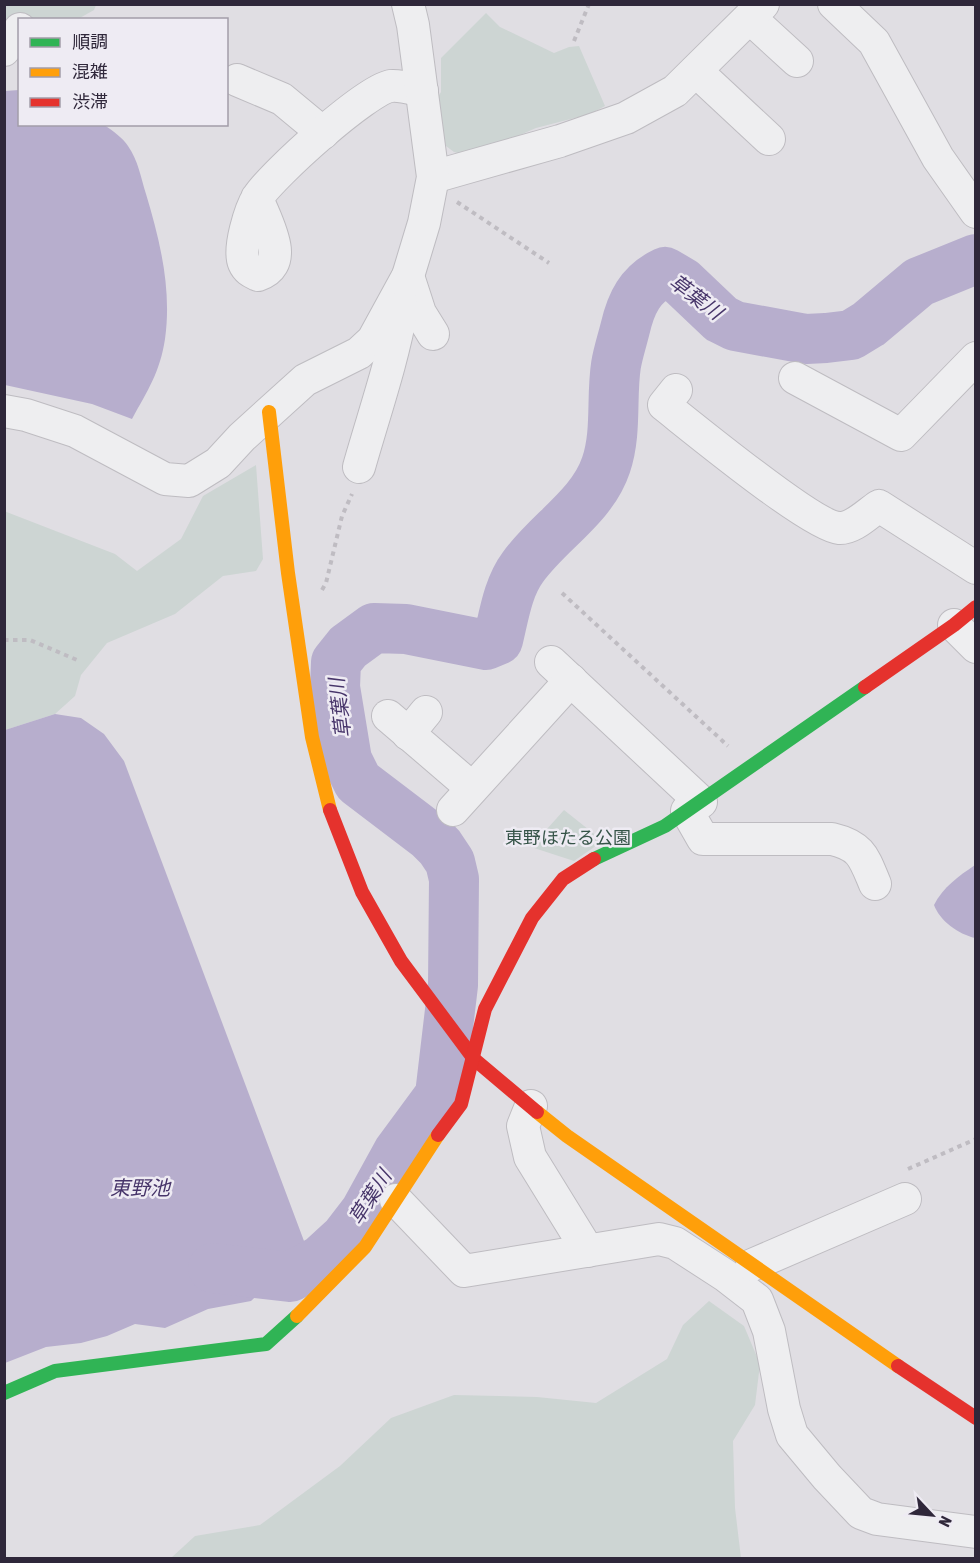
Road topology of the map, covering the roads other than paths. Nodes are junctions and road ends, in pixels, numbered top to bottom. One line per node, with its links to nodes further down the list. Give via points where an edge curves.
1 (32, 4): 5 (street)
2 (408, 4): 11 (street)
3 (834, 4): 16 (street, via 874,42 938,158)
4 (756, 11): 8 (street); 9 (street)
5 (26, 18)
6 (18, 32): 7 (street)
7 (4, 50)
8 (797, 61)
9 (696, 70): 13 (street); 14 (street, via 675,91 626,118)
10 (237, 80): 12 (street, via 282,99)
11 (422, 91): 12 (street, via 392,86 378,90); 14 (street)
12 (323, 134): 15 (street, via 274,176)
13 (770, 139)
14 (434, 177): 17 (street)
15 (257, 198)
16 (975, 212)
17 (408, 276): 18 (street, via 420,314); 23 (street, via 374,340 359,353 305,380); 24 (street, via 385,385)
18 (433, 334)
19 (975, 358): 20 (street, via 901,435)
20 (795, 378)
21 (676, 390): 25 (street, via 664,405 753,488 839,528 853,525 879,506)
22 (4, 411): 23 (street, via 75,431 165,479 189,481 218,463)
23 (269, 412): 31 (street, via 312,737 332,818 362,892 401,961)
24 (359, 467)
25 (975, 568)
26 (965, 616): 27 (street); 29 (street)
27 (975, 647)
28 (408, 721): 29 (street, via 462,799 561,671)
29 (694, 806): 30 (street, via 703,839 848,842 863,855); 31 (street, via 665,826 602,854 563,879 532,918 486,1009)
30 (875, 884)
31 (474, 1059): 32 (street); 34 (street, via 461,1104)
32 (531, 1106): 35 (street, via 523,1126 530,1157); 36 (street, via 567,1136)
33 (905, 1199): 36 (street)
34 (396, 1200): 35 (street, via 464,1271); 37 (street, via 365,1247 266,1344 55,1371)
35 (588, 1251): 39 (street, via 659,1239 675,1243 726,1276 757,1300 769,1331 792,1435 861,1513 877,1519)
36 (752, 1265): 38 (street)
37 (4, 1393)
38 (975, 1418)
39 (975, 1532)

